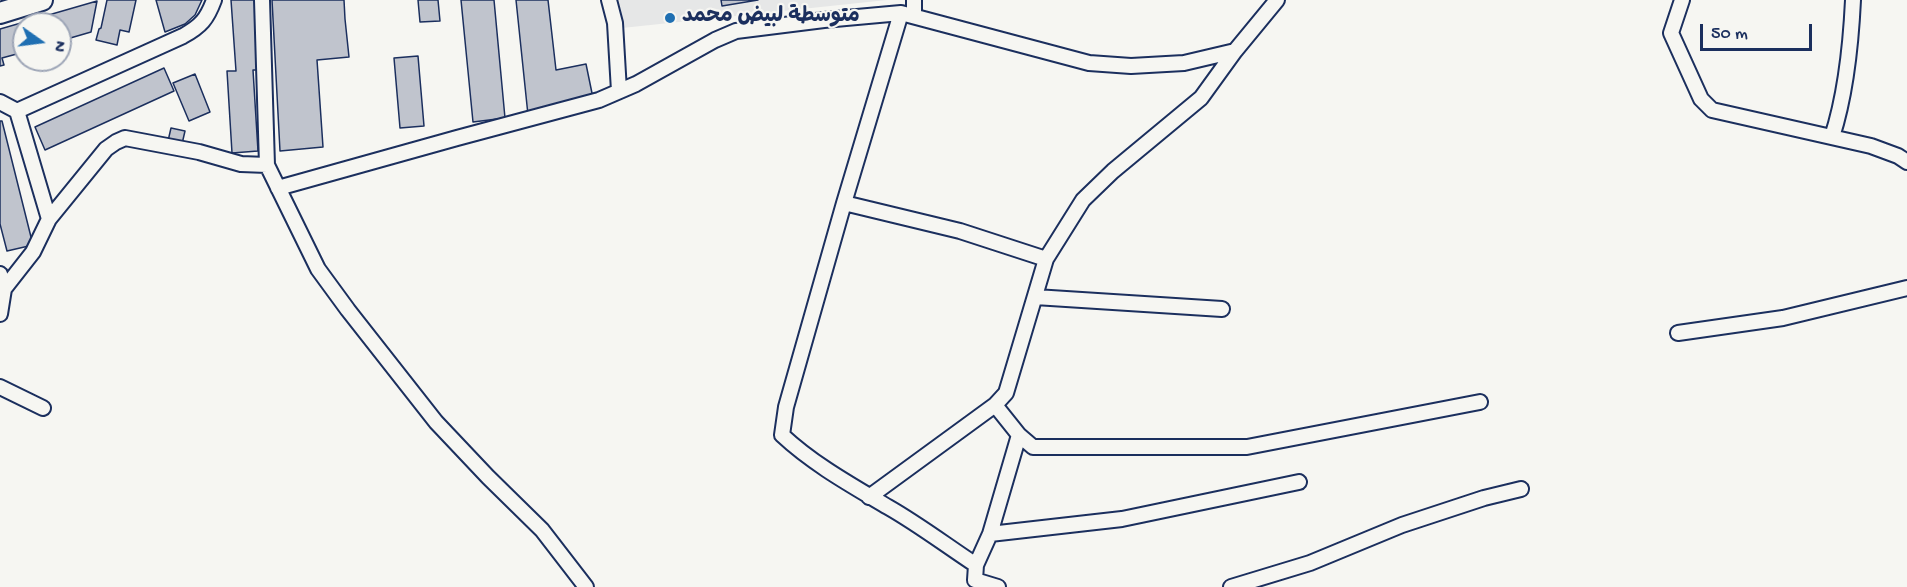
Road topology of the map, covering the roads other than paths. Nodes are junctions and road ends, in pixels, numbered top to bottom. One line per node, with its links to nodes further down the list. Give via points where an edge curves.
1 (42, 0): 9 (main road)
2 (214, 0): 14 (street, via 200,27)
3 (262, 0): 17 (street)
4 (609, 0): 12 (street, via 615,22)
5 (914, 0): 10 (street)
6 (1277, 0): 11 (street)
7 (1682, 0): 15 (street, via 1671,33 1701,99 1712,110)
8 (1852, 0): 15 (street, via 1840,106)
9 (0, 13)
10 (908, 14): 11 (street, via 1089,63 1184,63); 12 (street, via 736,32); 19 (street)
11 (1235, 51): 21 (street, via 1202,98 1083,200)
12 (619, 91): 18 (street, via 599,100)
13 (0, 102): 14 (street)
14 (17, 111): 20 (street)
15 (1832, 137): 16 (street, via 1871,146)
16 (1907, 162)
17 (267, 165): 18 (street); 20 (street, via 241,164 125,138 106,149)
18 (278, 188): 40 (street, via 318,269 348,310 436,422 542,530)
19 (844, 203): 21 (street, via 960,231); 36 (street, via 786,408 782,435)
20 (49, 219): 24 (street, via 33,252)
21 (1046, 259): 25 (street)
22 (0, 274): 24 (street)
23 (1907, 288): 28 (street, via 1783,318)
24 (4, 289): 27 (street)
25 (1035, 297): 26 (street); 31 (street, via 1006,393)
26 (1222, 309)
27 (0, 314)
28 (1678, 333)
29 (0, 387): 32 (street)
30 (1480, 402): 33 (street, via 1246,447 1033,447)
31 (995, 405): 33 (street); 36 (street)
32 (43, 408)
33 (1019, 435): 37 (street)
34 (1299, 482): 37 (street, via 1122,519)
35 (1521, 489): 42 (street, via 1402,525 1310,563)
36 (869, 497): 38 (street)
37 (990, 534): 38 (street)
38 (976, 565): 39 (street)
39 (975, 583): 41 (street)
40 (586, 587)
41 (998, 587)
42 (1231, 587)

